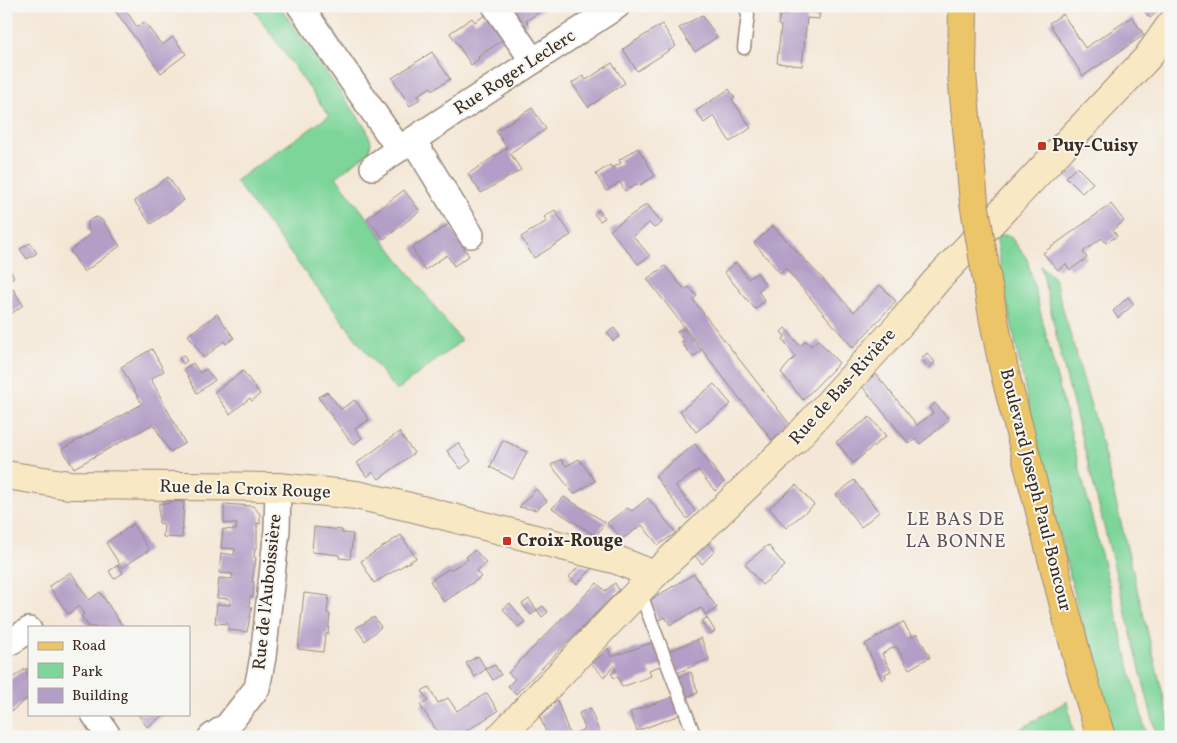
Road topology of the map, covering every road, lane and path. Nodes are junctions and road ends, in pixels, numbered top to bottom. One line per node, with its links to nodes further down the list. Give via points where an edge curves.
1 (300, 6): 9 (street, via 366,99)
2 (495, 6): 8 (street)
3 (617, 6): 8 (street, Rue Roger Leclerc)
4 (745, 6): 7 (lane, via 748,15)
5 (962, 6): 17 (main road, Boulevard Joseph Paul-Boncour, bridge, via 962,74 974,202 993,316)
6 (1171, 24): 14 (street, Rue de Bas-Rivière, via 1147,58 936,281 795,440)
7 (744, 48)
8 (533, 61): 9 (street, Rue Roger Leclerc)
9 (406, 145): 10 (street, Rue Roger Leclerc); 11 (street)
10 (373, 166)
11 (471, 235)
12 (6, 475): 13 (street, Rue de la Croix Rouge, via 69,485)
13 (278, 487): 14 (street, Rue de la Croix Rouge, via 356,495 410,506 618,560); 20 (street, Rue de l'Auboissière, via 276,540 257,688 228,725)
14 (647, 583): 21 (street, Rue de Bas-Rivière); 22 (lane)
15 (28, 631): 16 (street)
16 (6, 645)
17 (1079, 664): 23 (main road, Boulevard Joseph Paul-Boncour); 24 (main road, Boulevard Joseph Paul-Boncour)
18 (95, 716): 19 (street)
19 (109, 737)
20 (211, 737)
21 (500, 737)
22 (695, 737)
23 (1092, 737)
24 (1101, 737)

